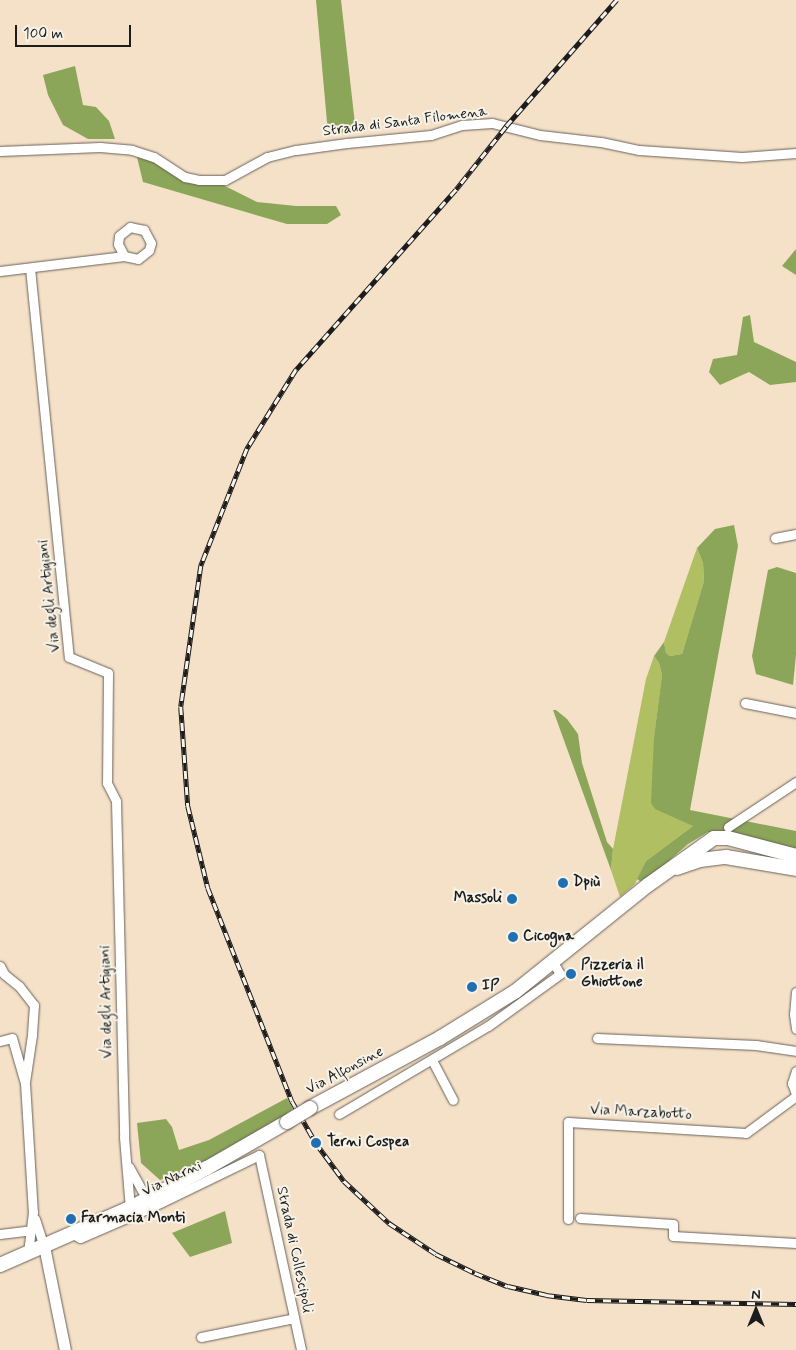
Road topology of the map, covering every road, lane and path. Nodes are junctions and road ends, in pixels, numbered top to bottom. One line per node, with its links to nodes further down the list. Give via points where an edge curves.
1 (0, 151): 2 (street, Strada di Santa Filomena, via 100,147 132,150 154,157 185,177 225,180 267,157 296,150 431,135 462,125 492,123 540,135 639,150 742,157)
2 (796, 153)
3 (124, 256): 4 (street)
4 (30, 268): 5 (street); 30 (street, Via degli Artigiani, via 69,657 108,673 107,783 116,801 124,1137)
5 (0, 270)
6 (796, 534): 7 (street)
7 (775, 538)
8 (745, 703): 9 (street)
9 (796, 713)
10 (796, 782): 11 (street)
11 (728, 833): 12 (main road); 13 (street); 15 (main road, Via Alfonsine, via 714,838)
12 (796, 856)
13 (726, 857): 14 (main road, Via Alfonsine); 15 (main road, Via Alfonsine, via 700,860)
14 (796, 869)
15 (667, 871): 16 (main road, Via Alfonsine)
16 (553, 962): 23 (street, via 560,974 488,1026); 31 (main road, Via Alfonsine, bridge, via 516,991 440,1038)
17 (1, 972): 25 (street, via 19,986 34,1005)
18 (796, 992): 19 (street)
19 (796, 1029)
20 (597, 1038): 22 (street, via 756,1045)
21 (0, 1041): 25 (street, via 12,1038)
22 (796, 1051)
23 (432, 1060): 27 (street); 28 (street)
24 (796, 1071): 26 (street, Via Marzabotto, via 792,1083)
25 (25, 1083): 33 (street)
26 (796, 1095): 35 (street, Via Marzabotto, via 746,1133 568,1122)
27 (452, 1100)
28 (339, 1114)
29 (259, 1155): 38 (street, Via Narni, via 80,1238); 43 (street, Strada di Collescipoli)
30 (128, 1165): 31 (street, Via degli Artigiani); 32 (street, Via degli Artigiani)
31 (147, 1199): 32 (main road, Via Narni)
32 (130, 1208): 38 (main road, Via Narni)
33 (33, 1212): 36 (street); 40 (street)
34 (580, 1218): 39 (street, via 673,1224 673,1236)
35 (568, 1219)
36 (31, 1230): 37 (street); 41 (street)
37 (0, 1234)
38 (71, 1234): 40 (main road, Via Narni)
39 (796, 1243)
40 (44, 1246): 41 (main road, Via Narni); 45 (street)
41 (28, 1253): 42 (main road, Via Narni)
42 (0, 1265)
43 (294, 1318): 44 (street, Strada di Collescipoli); 46 (street, Strada di Collescipoli)
44 (201, 1337)
45 (65, 1350)
46 (301, 1350)

